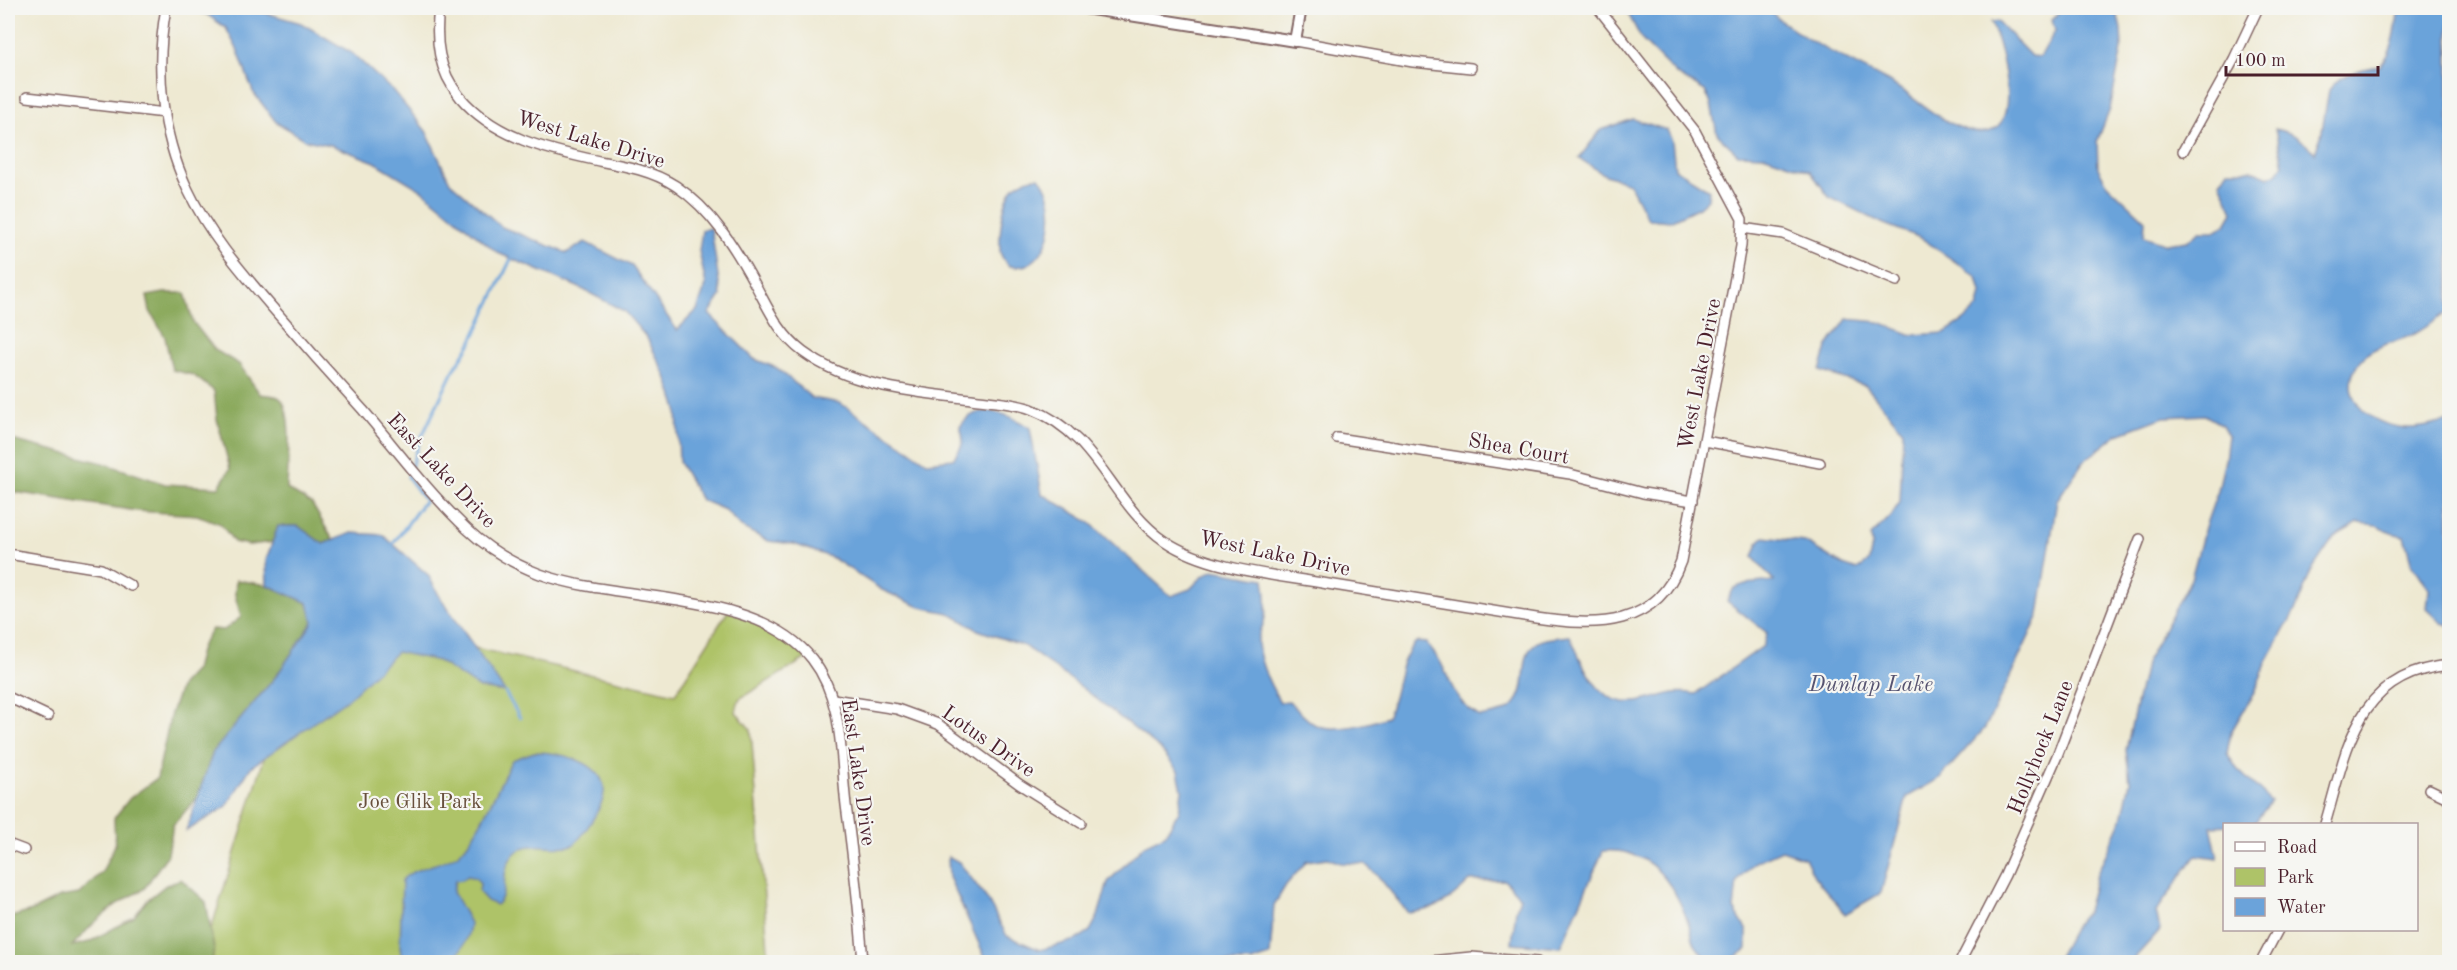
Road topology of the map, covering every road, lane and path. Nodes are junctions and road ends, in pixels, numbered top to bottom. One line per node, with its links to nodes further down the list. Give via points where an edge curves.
1 (166, 8): 10 (street, East Lake Drive, via 159,60)
2 (440, 8): 17 (street, West Lake Drive, via 437,38 446,75 467,104 490,124 526,142 633,167 688,195 718,225 783,333 807,355 886,388 1011,404 1044,415 1091,453 1149,528 1186,553 1258,572 1513,615 1557,621 1605,621 1638,614 1672,583 1681,561)
3 (1085, 8): 7 (street)
4 (1301, 8): 7 (street)
5 (1598, 8): 12 (street, West Lake Drive, via 1695,131 1735,203)
6 (2258, 8): 11 (street)
7 (1295, 41): 8 (street)
8 (1471, 68)
9 (27, 97): 10 (street)
10 (165, 113): 23 (street, East Lake Drive, via 184,180 220,243 467,529 495,550 542,575 693,603 758,621 810,656)
11 (2183, 151)
12 (1742, 228): 13 (street, via 1783,234); 15 (street, West Lake Drive)
13 (1897, 281)
14 (1336, 438): 17 (street, Shea Court, via 1570,474 1642,493)
15 (1705, 441): 16 (street); 17 (street, West Lake Drive)
16 (1820, 463)
17 (1693, 501)
18 (2140, 539): 35 (street, Hollyhock Lane, via 2057,756)
19 (8, 554): 20 (street, via 101,569)
20 (131, 586)
21 (2450, 665): 27 (street, via 2407,675 2368,706 2355,726)
22 (8, 697): 24 (street)
23 (833, 699): 28 (street, Lotus Drive, via 897,708 938,724); 32 (street, East Lake Drive)
24 (48, 716)
25 (2429, 789): 26 (street)
26 (2450, 799)
27 (2326, 823)
28 (1081, 824)
29 (8, 844): 30 (street)
30 (24, 850)
31 (2277, 931): 36 (street)
32 (863, 963)
33 (1420, 963): 34 (street, via 1471,957)
34 (1537, 963)
35 (1960, 963)
36 (2261, 963)

